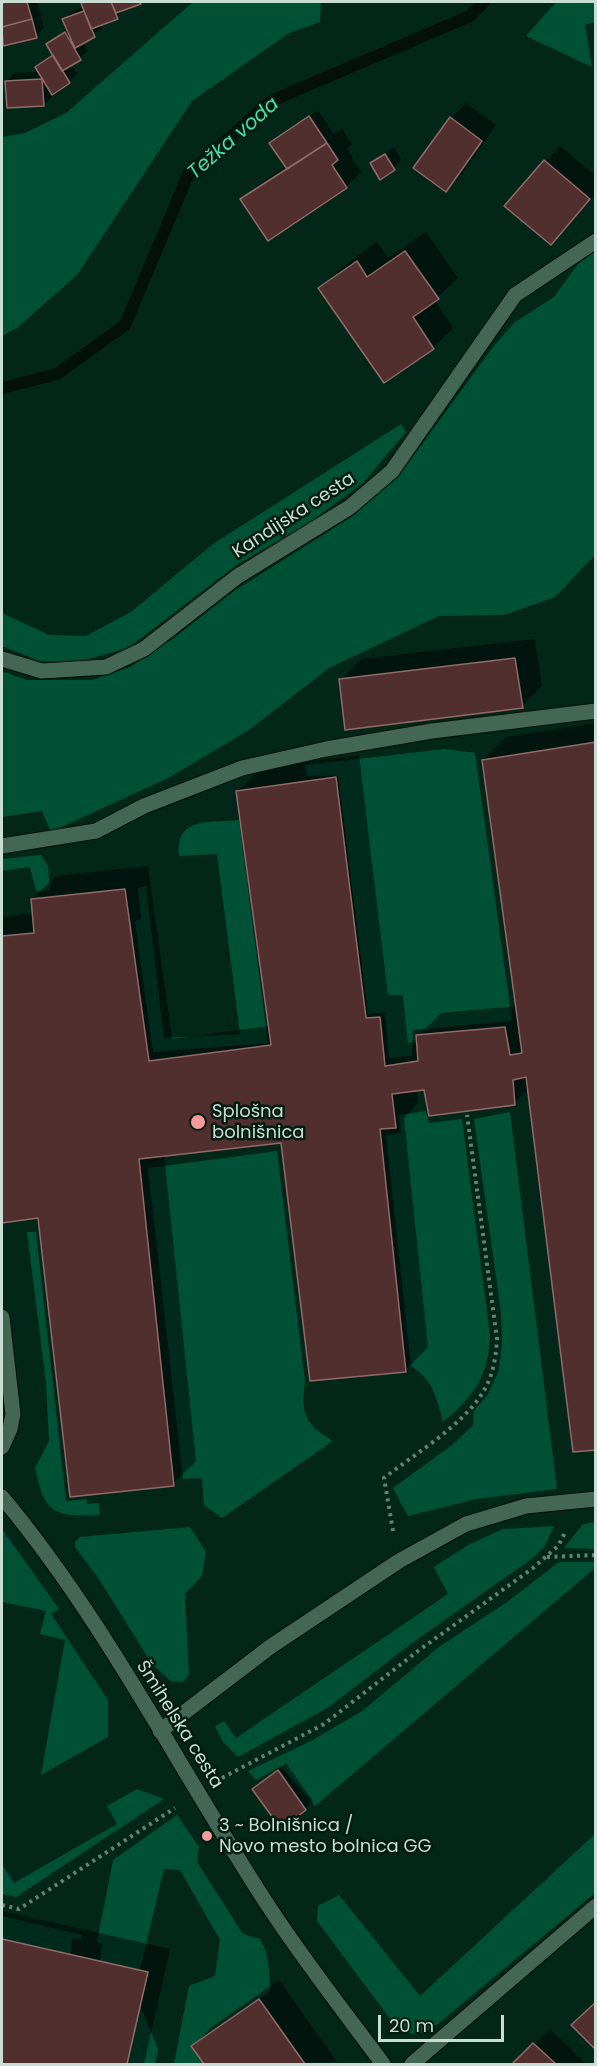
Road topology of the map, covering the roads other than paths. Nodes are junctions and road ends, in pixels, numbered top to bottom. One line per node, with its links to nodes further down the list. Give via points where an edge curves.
1 (596, 241): 2 (street, Kandijska cesta, via 515,295 392,471 350,507 238,576 144,649 106,667 42,671)
2 (2, 659)
3 (596, 711): 4 (street, via 432,731 284,758 231,772 144,806 96,831)
4 (2, 846)
5 (2, 1317): 7 (street)
6 (2, 1402): 7 (street)
7 (13, 1414): 8 (street)
8 (2, 1447)
9 (2, 1497): 11 (street, Šmihelska cesta, via 82,1604)
10 (596, 1499): 11 (street, via 526,1506 466,1524 399,1561 270,1647)
11 (160, 1731): 13 (street, Šmihelska cesta, via 272,1911)
12 (596, 1906): 14 (street)
13 (383, 2064)
14 (412, 2064)

